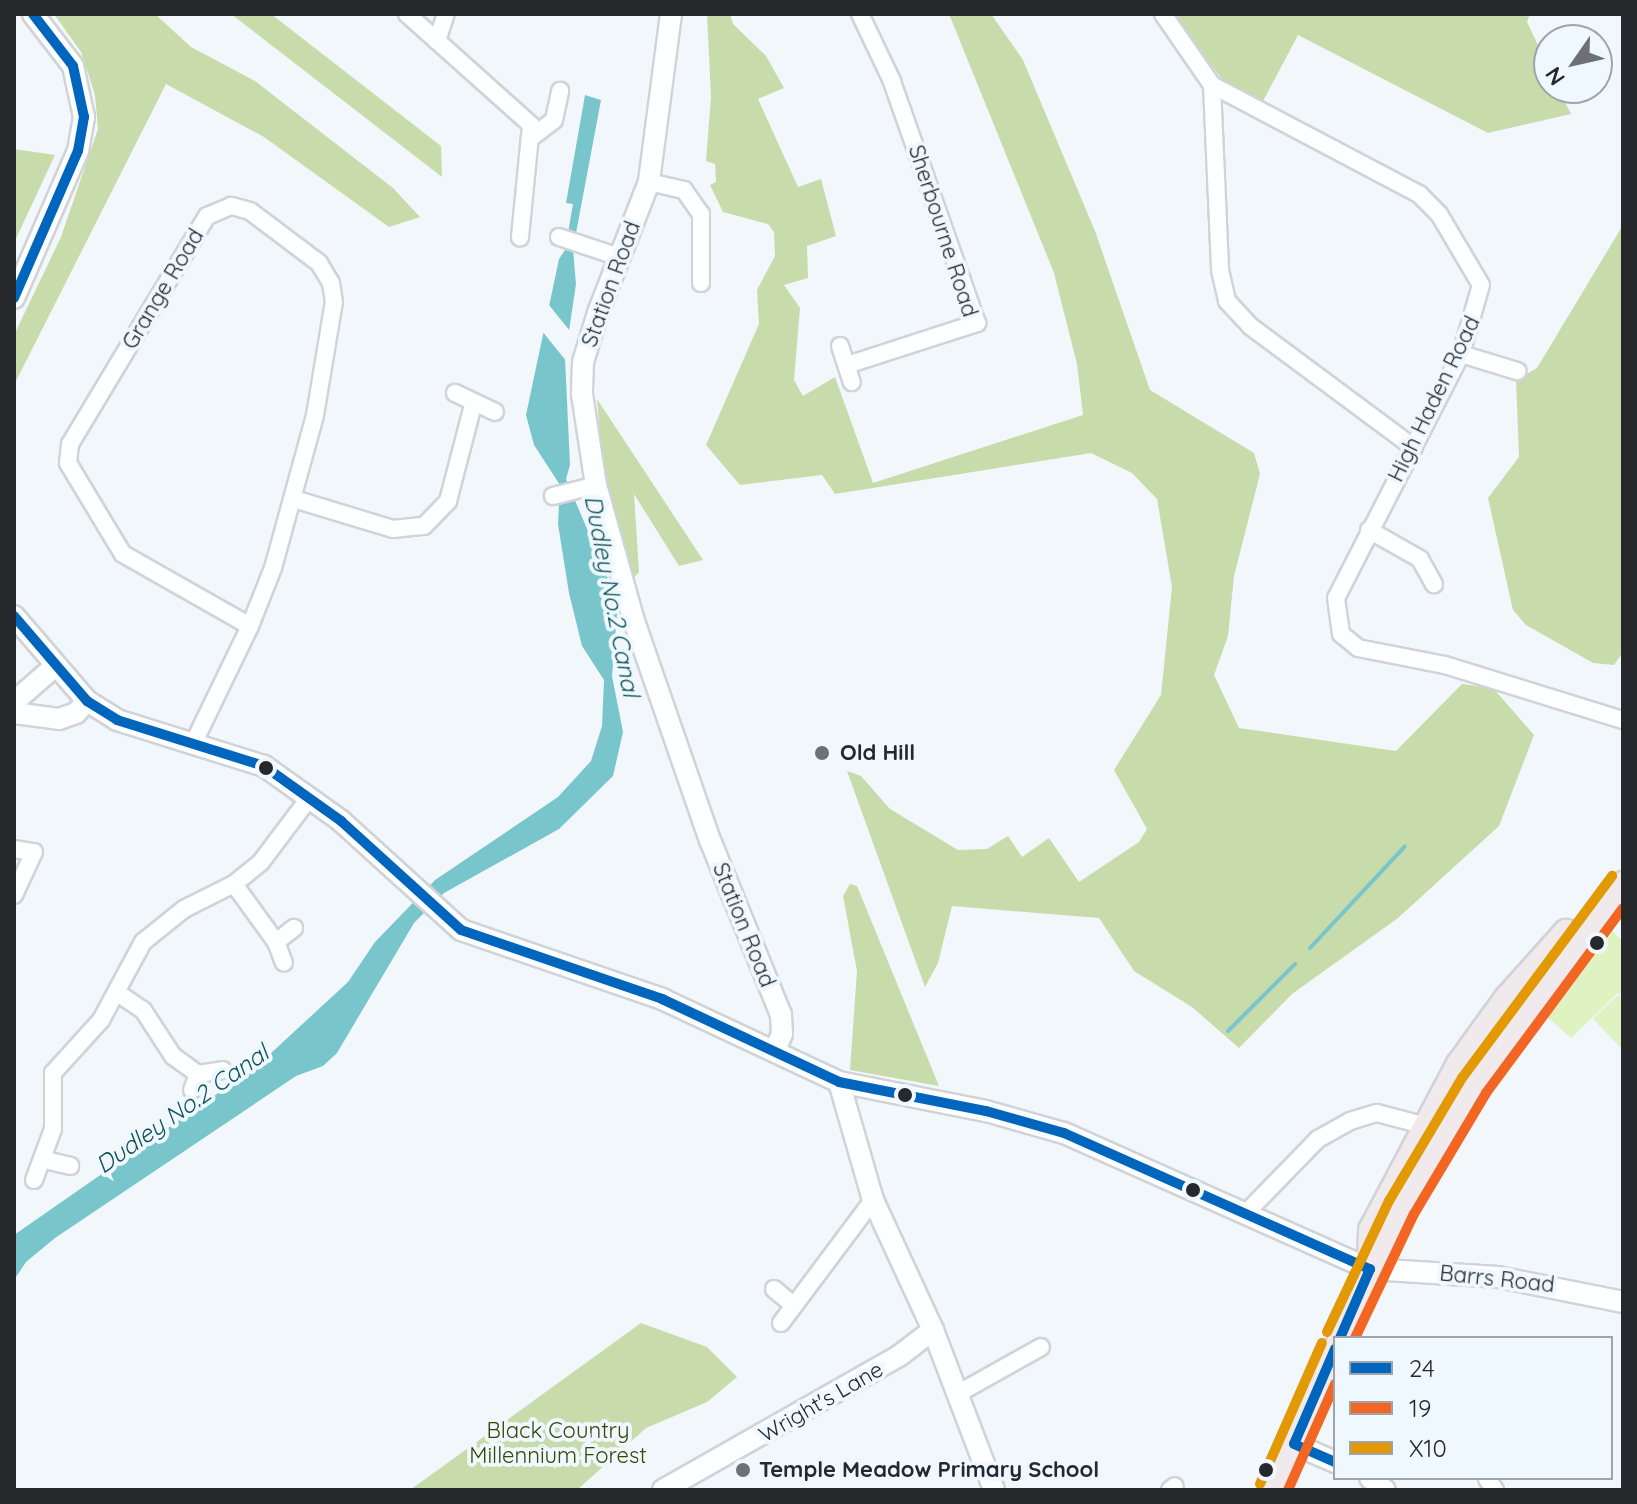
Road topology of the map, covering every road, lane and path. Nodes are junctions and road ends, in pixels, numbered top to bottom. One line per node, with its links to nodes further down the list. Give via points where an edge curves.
1 (33, 14): 16 (street, via 73,66 84,117 78,151)
2 (407, 14): 7 (street)
3 (446, 14): 7 (street)
4 (671, 14): 11 (street, Station Road)
5 (860, 14): 19 (street, Sherbourne Road, via 892,81 977,323)
6 (1163, 14): 8 (street, High Haden Road)
7 (437, 41): 10 (street, via 521,114)
8 (1212, 85): 18 (street, High Haden Road, via 1429,203 1481,285); 25 (street, via 1220,270 1227,301 1250,326)
9 (560, 91): 10 (street, via 554,120)
10 (533, 136): 12 (street)
11 (649, 182): 14 (street, Station Road); 15 (street, via 684,190 701,214)
12 (520, 237)
13 (559, 237): 14 (street)
14 (619, 257): 26 (street, Station Road, via 583,362)
15 (701, 283)
16 (14, 298)
17 (840, 346): 19 (street)
18 (1461, 354): 20 (street); 25 (street, High Haden Road)
19 (847, 365): 21 (street)
20 (1517, 371)
21 (852, 382)
22 (455, 393): 23 (street)
23 (473, 405): 24 (street); 28 (street, via 448,501 424,526 393,529)
24 (495, 412)
25 (1414, 448): 29 (street, High Haden Road)
26 (590, 487): 27 (street); 49 (street, Station Road, via 710,840 781,1015 782,1034)
27 (553, 496)
28 (294, 499): 32 (street, Grange Road); 32 (street, Grange Road, via 328,352 331,283 319,263 250,211 218,209 207,216 70,444 68,463 123,554)
29 (1369, 530): 30 (street, via 1420,559); 37 (street, High Haden Road, via 1336,598 1336,624 1350,643 1445,665)
30 (1434, 584)
31 (14, 616): 33 (street, Barrs Road)
32 (250, 626): 38 (street, Grange Road)
33 (53, 668): 34 (street, Barrs Road); 35 (street)
34 (87, 701): 36 (street, via 76,713 59,719); 38 (street, Barrs Road, via 117,720)
35 (14, 702)
36 (14, 713)
37 (1623, 720)
38 (194, 742): 39 (street, Barrs Road, via 264,766)
39 (310, 797): 42 (street, via 261,862); 49 (street, Barrs Road, via 445,920 471,935 662,999)
40 (14, 849): 44 (street, via 34,852)
41 (1623, 866): 54 (main road, via 1507,998)
42 (234, 884): 46 (street); 48 (street, via 184,909 143,942)
43 (1623, 884): 60 (main road, via 1474,1085)
44 (14, 895)
45 (294, 928): 46 (street)
46 (276, 942): 47 (street)
47 (284, 963)
48 (119, 994): 51 (street, via 150,1018 173,1056); 55 (street, via 53,1073 53,1129)
49 (775, 1050): 52 (street, Barrs Road)
50 (223, 1070): 51 (street)
51 (198, 1074): 53 (street)
52 (839, 1082): 58 (street); 59 (street, Barrs Road, via 986,1111 1064,1133)
53 (192, 1090)
54 (1422, 1125): 59 (street, via 1377,1113 1350,1121 1318,1139); 60 (main road, via 1371,1230)
55 (45, 1160): 56 (street); 57 (street)
56 (70, 1166)
57 (34, 1180)
58 (873, 1200): 63 (street); 65 (street)
59 (1245, 1214): 60 (street, Barrs Road)
60 (1370, 1269): 62 (street, Barrs Road, via 1513,1279); 66 (main road)
61 (774, 1289): 63 (street)
62 (1623, 1302)
63 (794, 1306): 64 (street)
64 (781, 1323)
65 (933, 1330): 69 (street); 72 (street, Wright's Lane, via 899,1356)
66 (1341, 1336)
67 (1041, 1347): 69 (street)
68 (1333, 1354): 70 (main road)
69 (957, 1394): 73 (street)
70 (1294, 1444): 71 (street); 74 (main road)
71 (1333, 1461)
72 (663, 1490)
73 (994, 1490)
74 (1273, 1490)

